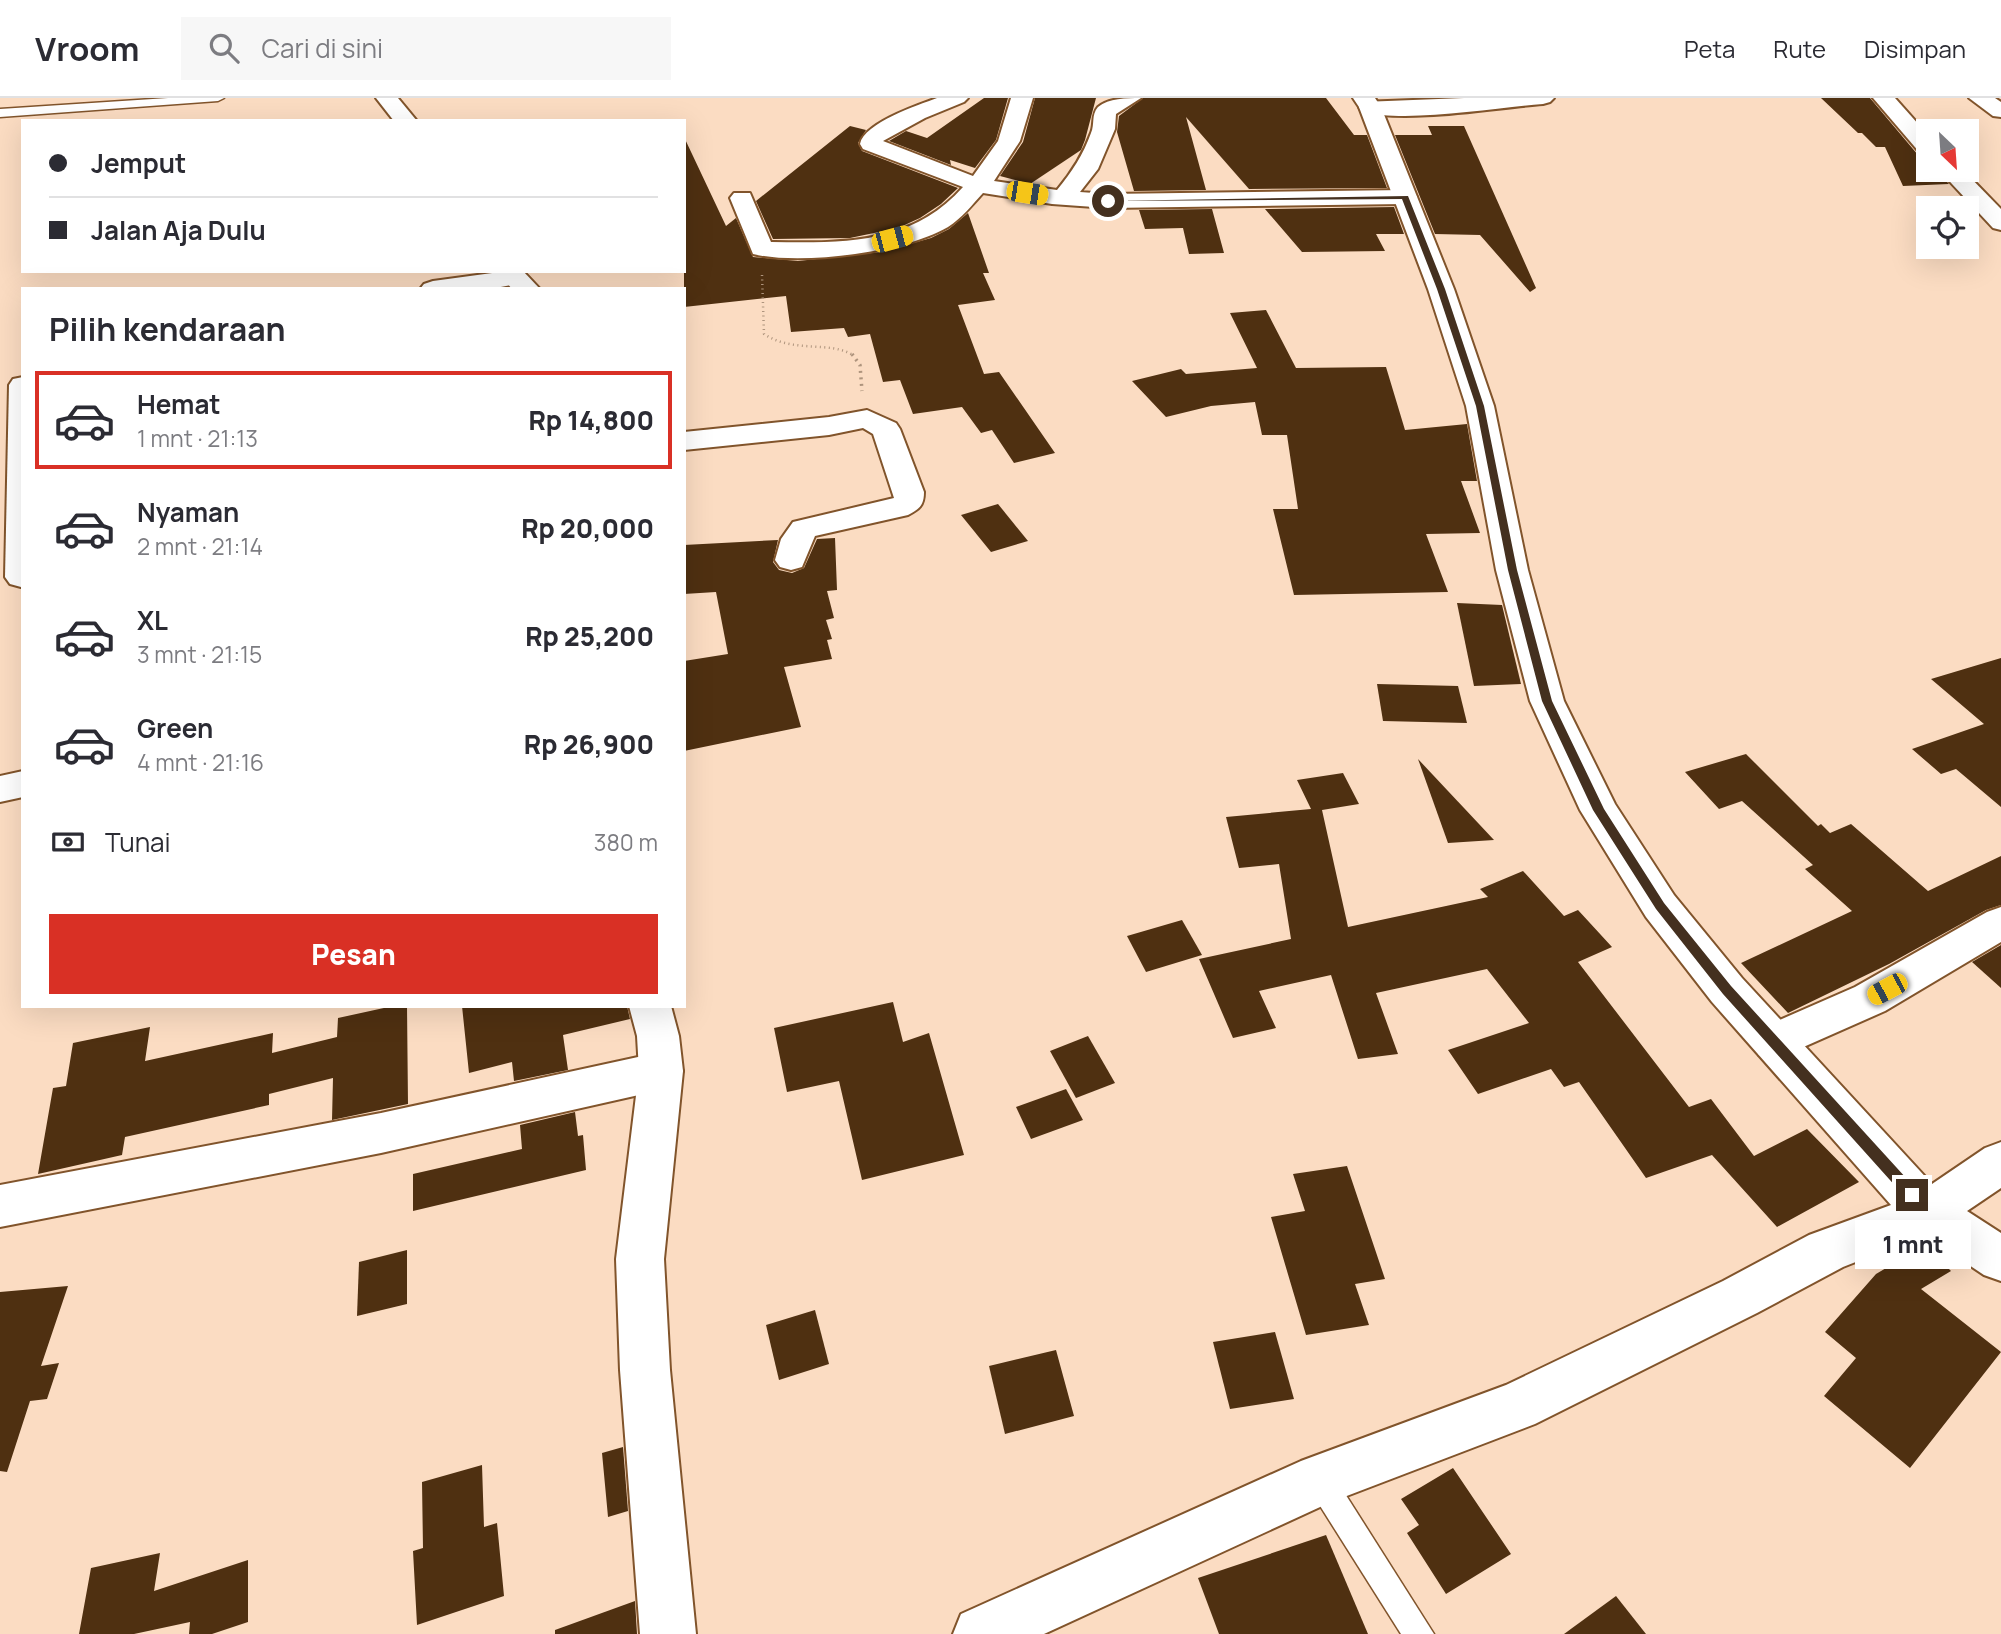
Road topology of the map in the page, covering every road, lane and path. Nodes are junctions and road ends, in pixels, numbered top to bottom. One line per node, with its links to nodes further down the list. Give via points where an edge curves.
1 (218, 98): 11 (lane)
2 (387, 98): 12 (street)
3 (957, 98): 15 (street, via 916,113 876,135 871,144)
4 (1022, 98): 15 (street, via 1000,160)
5 (1130, 98): 18 (street, via 1107,110 1087,169)
6 (1543, 98): 9 (street, via 1407,109)
7 (1884, 98): 13 (street)
8 (1980, 98): 10 (street)
9 (1367, 103): 16 (street)
10 (2001, 111)
11 (0, 113)
12 (404, 119)
13 (1916, 134)
14 (1962, 182): 19 (street)
15 (977, 185): 18 (street); 20 (street, via 944,220 915,233 866,244)
16 (1405, 197): 18 (street); 34 (street, via 1480,406 1513,570 1547,701 1599,810 1660,906)
17 (742, 198): 20 (street)
18 (1063, 198)
19 (2001, 223)
20 (762, 249): 25 (path, via 764,334 782,346 852,354 859,363)
21 (516, 279): 22 (street)
22 (450, 287)
23 (21, 366): 24 (street)
24 (0, 368)
25 (867, 419): 27 (street); 28 (street, via 886,429 909,502 804,529)
26 (21, 433): 29 (street)
27 (686, 441)
28 (791, 560)
29 (15, 578)
30 (21, 784): 31 (street)
31 (0, 789)
32 (2001, 923): 34 (street, via 1870,999)
33 (651, 1008): 35 (street)
34 (1773, 1042): 38 (street)
35 (661, 1071): 37 (street, via 381,1133); 41 (street, via 640,1259)
36 (2001, 1162): 38 (street)
37 (0, 1207)
38 (1928, 1212): 39 (street); 40 (street, via 1826,1251 1517,1406)
39 (2001, 1259)
40 (1321, 1480): 42 (street); 43 (lane)
41 (668, 1634)
42 (981, 1634)
43 (1419, 1634)

